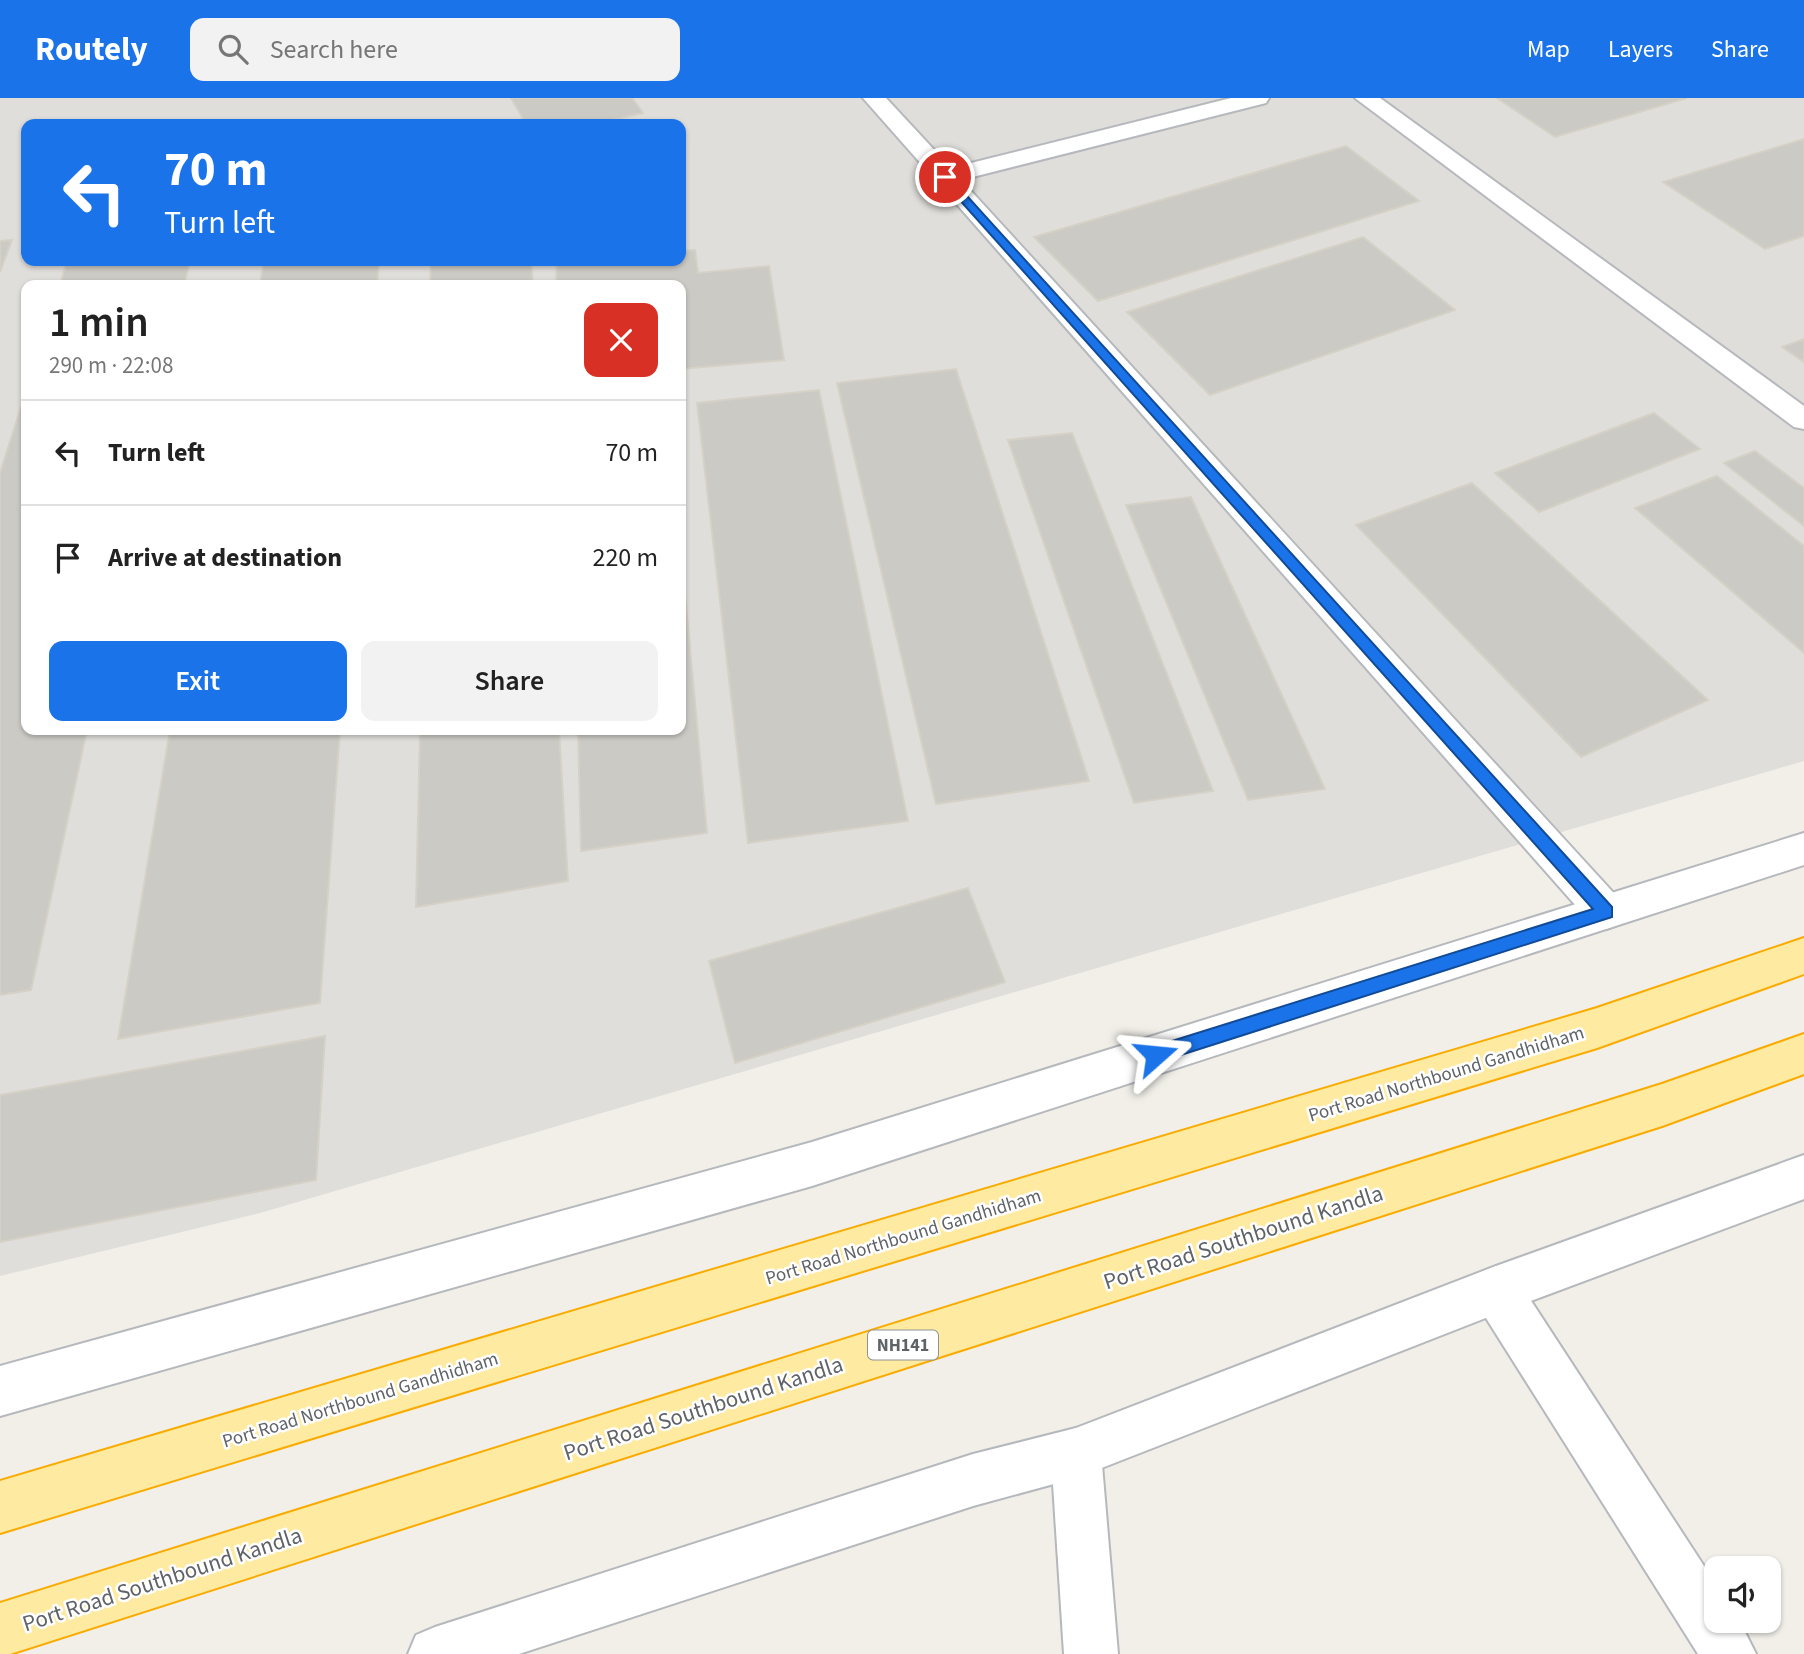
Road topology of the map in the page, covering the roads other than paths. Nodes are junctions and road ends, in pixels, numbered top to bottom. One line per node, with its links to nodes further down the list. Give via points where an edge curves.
1 (874, 98): 4 (street)
2 (1258, 98): 4 (street)
3 (1366, 98): 5 (street)
4 (945, 177): 7 (street)
5 (1804, 420)
6 (1804, 849): 7 (street)
7 (1606, 912): 12 (street, via 812,1164)
8 (1804, 956): 14 (highway, Port Road Northbound Gandhidham, via 1597,1028)
9 (1804, 1054): 15 (highway, Port Road Southbound Kandla / NH141, via 1662,1105)
10 (1804, 1177): 11 (street)
11 (1496, 1290): 13 (street); 18 (street)
12 (0, 1391)
13 (1076, 1453): 16 (street, via 974,1480); 17 (street)
14 (0, 1507)
15 (0, 1630)
16 (435, 1654)
17 (1091, 1654)
18 (1729, 1654)

